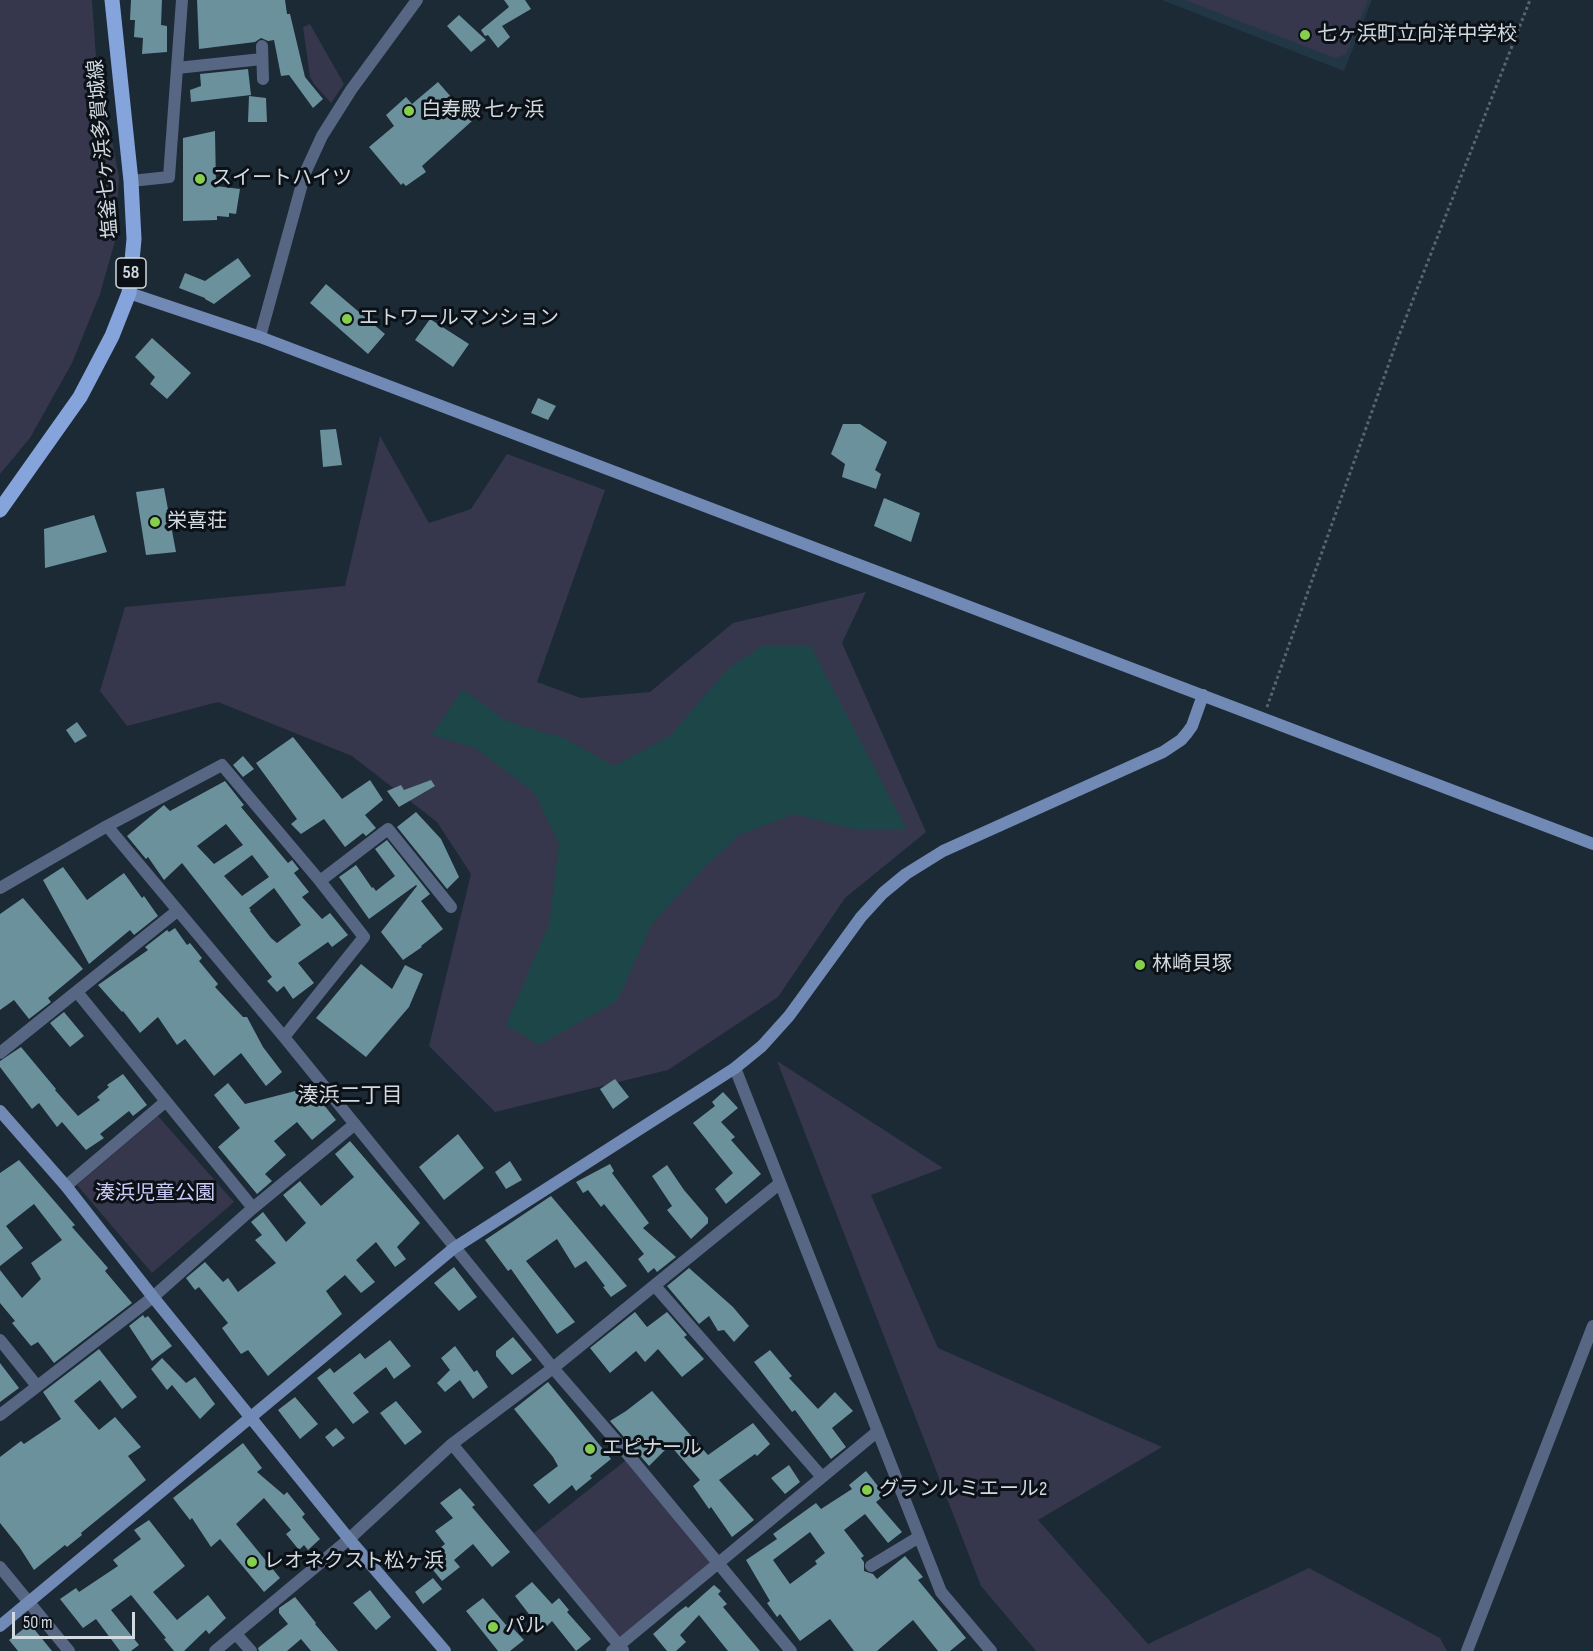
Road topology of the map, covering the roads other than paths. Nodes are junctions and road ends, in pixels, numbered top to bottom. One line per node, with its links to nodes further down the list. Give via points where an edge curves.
1 (112, 0): 8 (main road, 塩釜七ヶ浜多賀城線 / 58)
2 (182, 0): 6 (street)
3 (417, 0): 10 (street, via 322,136 305,173)
4 (262, 46): 5 (street)
5 (262, 59): 6 (street); 7 (street)
6 (177, 68): 8 (street, via 169,177)
7 (263, 79)
8 (131, 181): 9 (main road, 塩釜七ヶ浜多賀城線 / 58, via 134,239)
9 (129, 293): 10 (street); 11 (main road, 塩釜七ヶ浜多賀城線 / 58, via 80,397)
10 (260, 338): 12 (street)
11 (0, 510)
12 (1203, 695): 14 (street); 22 (street, via 1187,734 1163,752 943,851 906,874 861,917 789,1016)
13 (107, 825): 15 (street, via 222,765); 16 (street); 18 (street)
14 (1593, 844)
15 (320, 881): 17 (street, via 388,829); 20 (street, via 364,937)
16 (0, 888)
17 (451, 906)
18 (177, 911): 19 (street); 20 (street)
19 (77, 992): 21 (street); 23 (street)
20 (284, 1037): 25 (street)
21 (0, 1053)
22 (735, 1068): 26 (street); 29 (street)
23 (165, 1102): 27 (street); 28 (street)
24 (0, 1111): 27 (street)
25 (355, 1124): 28 (street); 29 (street)
26 (779, 1184): 30 (street); 38 (street)
27 (66, 1186): 31 (street)
28 (253, 1208): 31 (street)
29 (454, 1248): 34 (street); 37 (street)
30 (656, 1286): 34 (street); 40 (street)
31 (153, 1297): 35 (street); 37 (street)
32 (1593, 1326): 56 (street)
33 (0, 1340): 35 (street)
34 (553, 1368): 39 (street); 43 (street)
35 (37, 1386): 36 (street)
36 (0, 1415)
37 (252, 1417): 42 (street); 46 (street)
38 (878, 1431): 40 (street); 41 (street)
39 (452, 1444): 42 (street); 49 (street)
40 (822, 1477): 43 (street)
41 (919, 1537): 44 (street); 55 (street, via 940,1592)
42 (349, 1539): 48 (street); 53 (street)
43 (718, 1563): 49 (street); 54 (street)
44 (871, 1566)
45 (0, 1567): 46 (street)
46 (28, 1602): 47 (street); 50 (street)
47 (0, 1626)
48 (236, 1634): 51 (street); 52 (street)
49 (618, 1649)
50 (69, 1651)
51 (215, 1651)
52 (251, 1651)
53 (445, 1651)
54 (790, 1651)
55 (991, 1651)
56 (1467, 1651)

